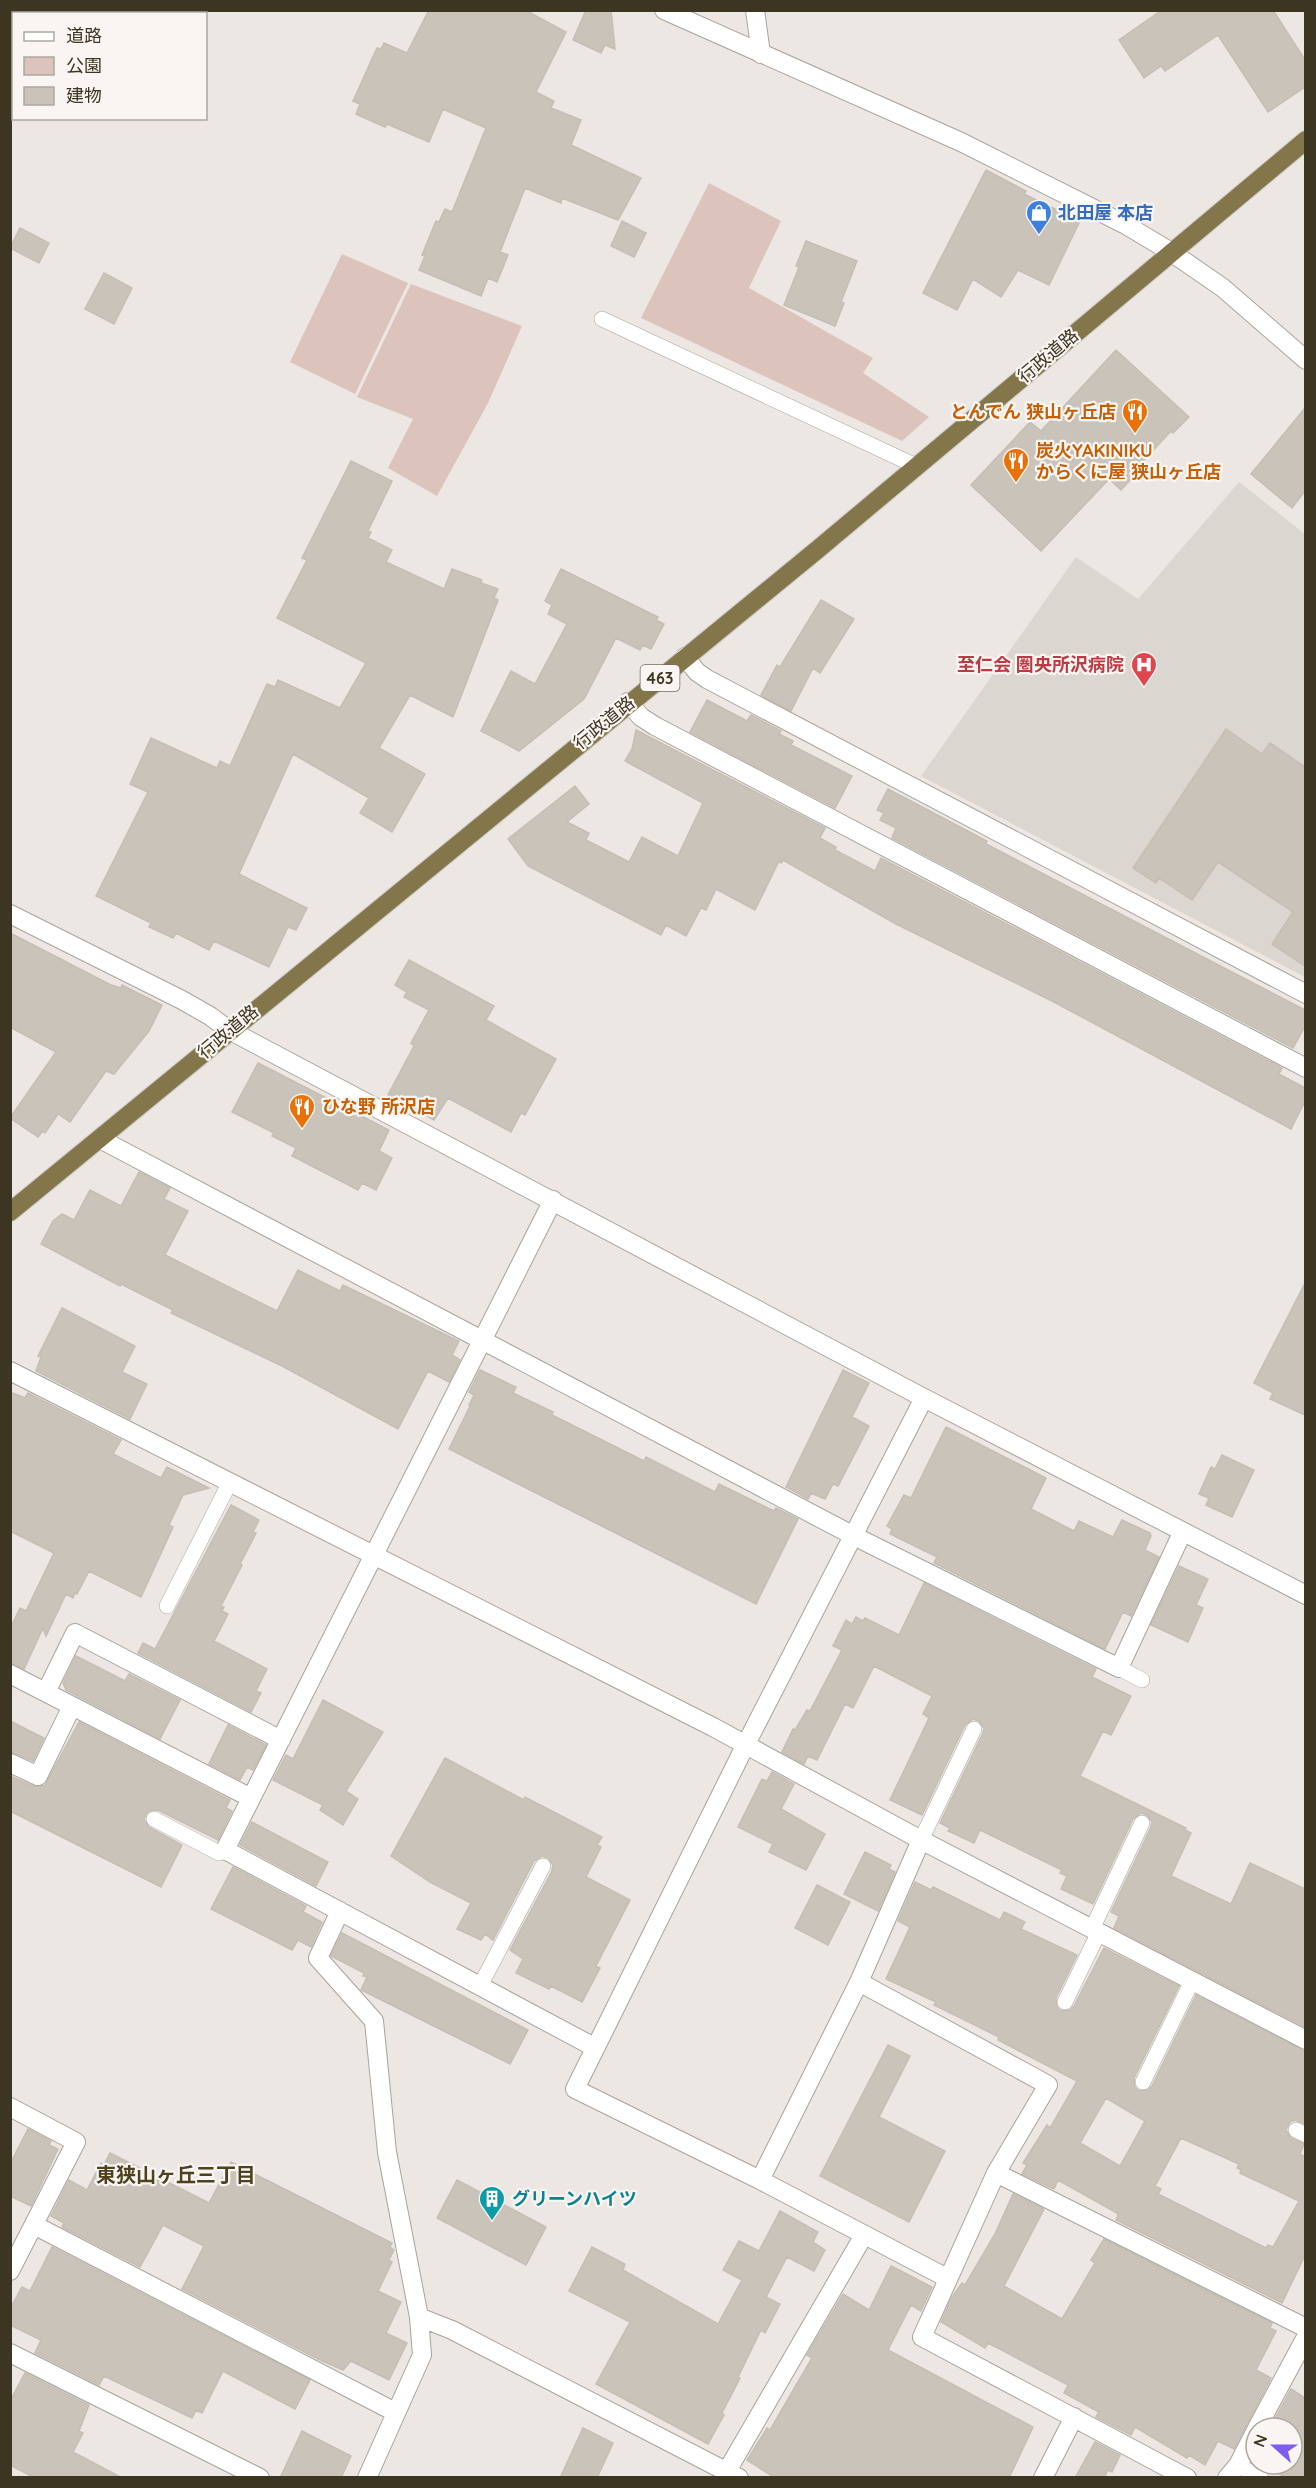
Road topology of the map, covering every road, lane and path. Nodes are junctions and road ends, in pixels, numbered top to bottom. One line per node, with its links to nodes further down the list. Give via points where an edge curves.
1 (664, 10): 3 (street)
2 (755, 10): 3 (street)
3 (761, 54): 5 (street, via 962,142)
4 (1305, 140): 5 (highway, 行政道路 / 463)
5 (1171, 252): 7 (street, via 1223,288); 8 (highway, 行政道路 / 463)
6 (603, 319): 8 (lane)
7 (1305, 360)
8 (916, 466): 9 (highway, 行政道路 / 463)
9 (686, 657): 10 (highway, 行政道路 / 463); 12 (street, via 707,679)
10 (628, 702): 13 (highway, 行政道路 / 463); 14 (street, via 655,726)
11 (10, 914): 13 (street, via 192,1005)
12 (1305, 994)
13 (230, 1030): 15 (highway, 行政道路 / 463); 16 (street)
14 (1305, 1068)
15 (100, 1139): 17 (highway, 行政道路 / 463); 18 (street)
16 (553, 1200): 18 (street); 20 (street)
17 (10, 1212)
18 (483, 1340): 23 (street); 24 (street)
19 (10, 1371): 21 (street)
20 (924, 1398): 22 (street); 23 (street)
21 (230, 1482): 24 (street); 26 (lane)
22 (1182, 1533): 25 (street); 27 (street)
23 (854, 1536): 27 (street); 34 (street)
24 (375, 1556): 33 (street); 34 (street)
25 (1305, 1595)
26 (167, 1606)
27 (1119, 1668): 29 (lane)
28 (10, 1674): 30 (street)
29 (1142, 1680)
30 (46, 1692): 31 (street); 33 (street, via 75,1633)
31 (72, 1706): 35 (street, via 38,1776); 36 (street)
32 (974, 1729): 39 (lane)
33 (281, 1740): 36 (street)
34 (747, 1744): 39 (street); 49 (street)
35 (10, 1763)
36 (251, 1798): 40 (street)
37 (154, 1819): 40 (lane, via 219,1853)
38 (1142, 1823): 43 (lane)
39 (921, 1840): 43 (street); 45 (street)
40 (225, 1850): 42 (street)
41 (543, 1866): 46 (lane)
42 (340, 1911): 46 (street); 58 (street, via 318,1958 374,2021 387,2151)
43 (1096, 1930): 44 (street); 47 (lane)
44 (1192, 1981): 48 (street); 50 (lane)
45 (859, 1982): 52 (street, via 1048,2085); 53 (street)
46 (480, 1986): 49 (street)
47 (1065, 2002)
48 (1305, 2040)
49 (594, 2047): 53 (street, via 574,2089)
50 (1143, 2082)
51 (10, 2107): 54 (street, via 76,2142)
52 (996, 2173): 57 (street); 59 (street)
53 (760, 2180): 55 (street)
54 (34, 2225): 56 (street); 62 (street)
55 (864, 2235): 57 (street); 67 (street)
56 (10, 2271)
57 (947, 2278): 64 (street, via 922,2337)
58 (419, 2318): 62 (street, via 422,2355); 67 (street, via 452,2330)
59 (1305, 2328)
60 (1305, 2337): 63 (street)
61 (10, 2354): 68 (street)
62 (395, 2412): 69 (street)
63 (1263, 2416)
64 (1074, 2417): 70 (street); 71 (street)
65 (1244, 2450): 66 (street)
66 (1232, 2471): 72 (lane)
67 (733, 2474)
68 (260, 2478)
69 (367, 2478)
70 (1043, 2478)
71 (1187, 2478)
72 (1261, 2478)

